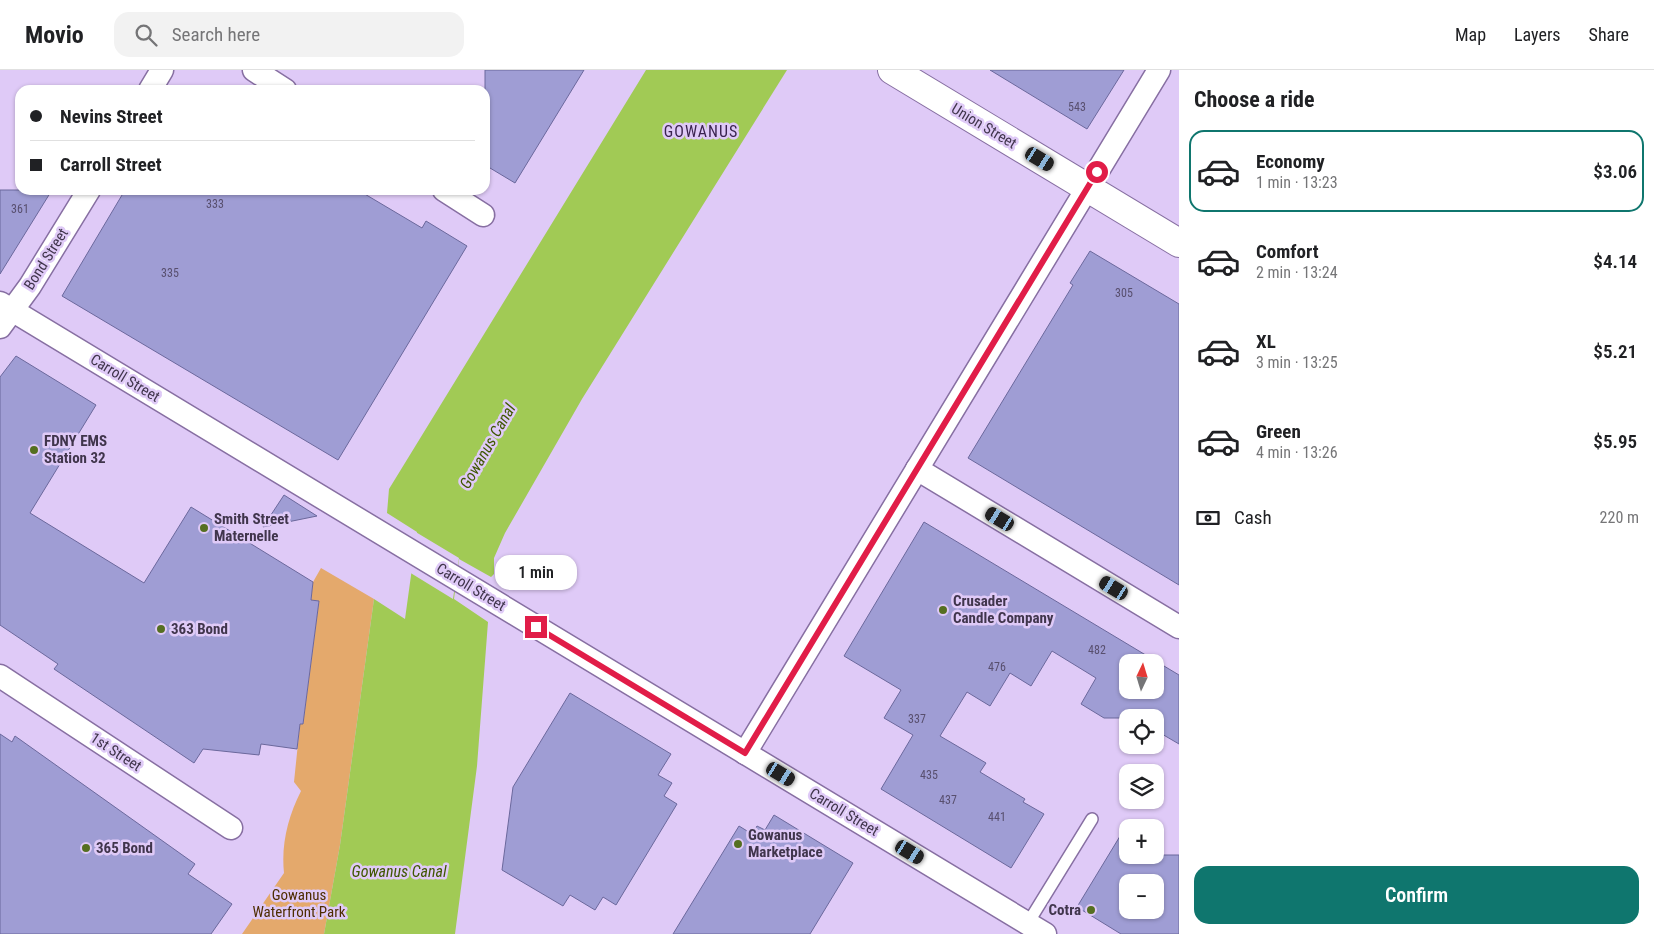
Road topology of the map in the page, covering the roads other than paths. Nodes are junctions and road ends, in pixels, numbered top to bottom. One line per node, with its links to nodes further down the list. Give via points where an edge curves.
1 (162, 70): 5 (street)
2 (254, 70): 6 (street)
3 (892, 70): 7 (street, Union Street)
4 (1159, 70): 7 (street)
5 (153, 85)
6 (277, 85)
7 (1088, 188): 11 (street, Union Street); 13 (street)
8 (86, 195): 12 (street, Bond Street, via 30,286)
9 (452, 195): 10 (street)
10 (484, 215)
11 (1179, 243)
12 (4, 313): 16 (street, Carroll Street, via 245,450)
13 (917, 469): 14 (street); 16 (street)
14 (1179, 627)
15 (0, 676): 18 (street, 1st Street)
16 (745, 753): 19 (street, Carroll Street)
17 (1092, 819): 19 (lane)
18 (231, 828)
19 (1036, 929)

